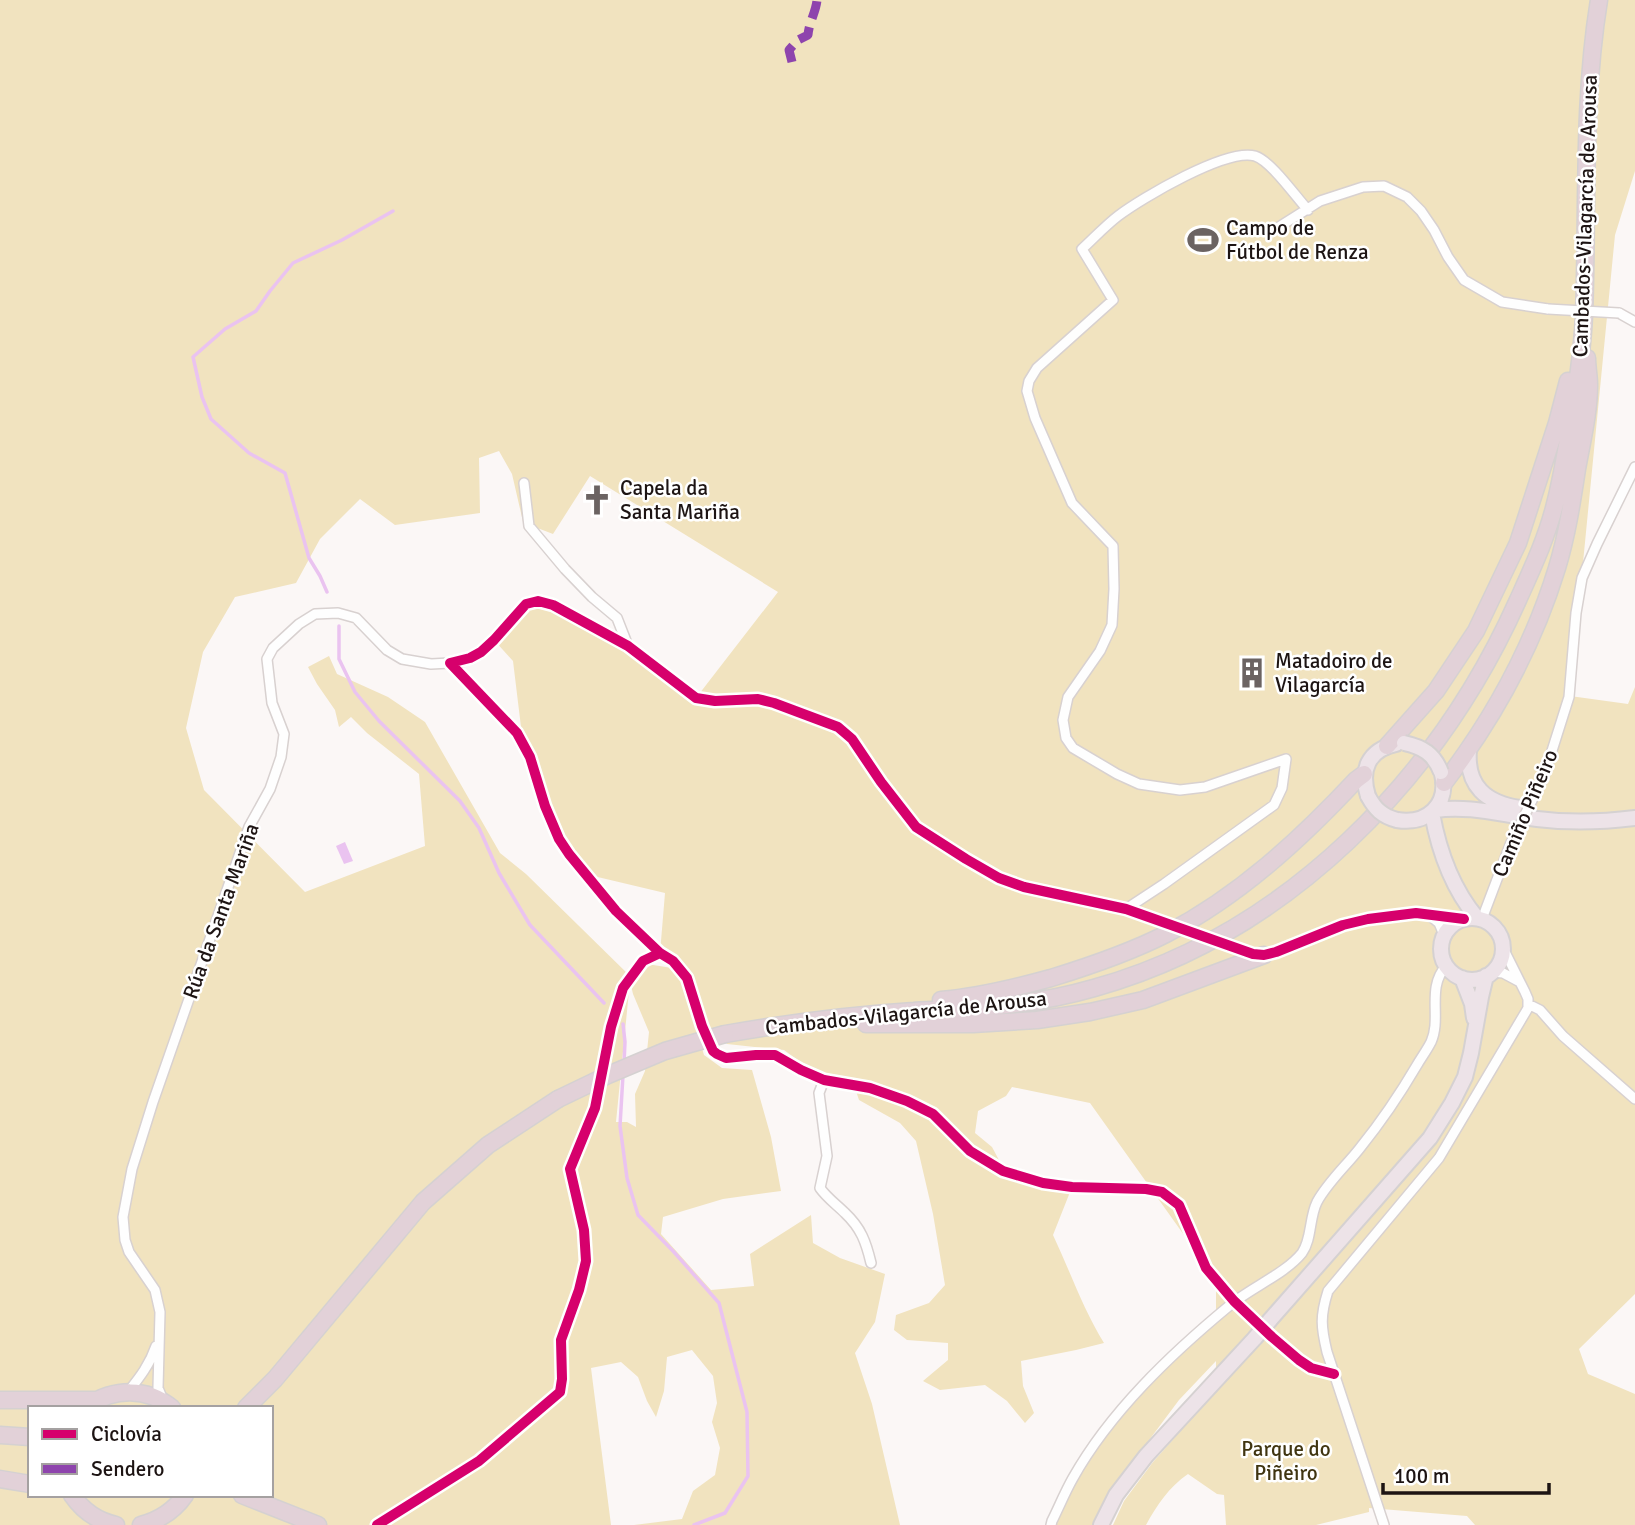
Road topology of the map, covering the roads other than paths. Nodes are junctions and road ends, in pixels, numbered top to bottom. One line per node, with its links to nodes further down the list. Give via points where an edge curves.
1 (1599, 0): 4 (highway, Cambados-Vilagarcía de Arousa, via 1590,75)
2 (1308, 210): 3 (street); 5 (street, bridge, via 1320,201 1363,187 1384,186 1407,197 1421,211 1464,280 1502,302 1619,313); 21 (street, via 1267,163 1244,155 1209,164 1147,197 1082,249 1113,300 1037,368 1029,381 1027,391 1035,418 1072,503 1113,546 1112,625 1068,697 1063,720 1066,738 1073,748 1116,775 1139,784 1180,790 1205,787 1286,759 1274,805)
3 (1274, 230)
4 (1584, 321): 10 (highway, via 1518,543 1476,631 1436,691); 11 (highway, via 1589,385 1557,568 1528,647); 32 (highway, Cambados-Vilagarcía de Arousa, via 1555,507 1501,637 1446,729 1347,843 1247,921 1161,964 1095,988 979,1008)
5 (1635, 322)
6 (1635, 467): 23 (street, Camiño Piñeiro, bridge, via 1582,578 1570,697 1544,776 1510,845)
7 (524, 483): 8 (street, Rúa da Santa Mariña, via 529,527 617,618)
8 (628, 646): 9 (street, Rúa da Santa Mariña, via 553,604 538,601 526,604 481,652); 21 (street, Rúa da Santa Mariña, via 696,698 758,699 838,727 852,739 916,827 999,878)
9 (450, 663): 25 (street, via 517,733 569,854 616,911); 38 (street, Rúa da Santa Mariña, via 402,659 356,618 338,613 315,614 299,624 267,659 272,703 284,734 281,757 249,827 153,1102 123,1217 129,1252 155,1290)
10 (1387, 746): 12 (main road, via 1372,758); 13 (main road, bridge, via 1418,746 1438,764)
11 (1469, 750): 13 (highway); 17 (main road, via 1470,775 1490,799 1509,806)
12 (1364, 774): 18 (main road, bridge, via 1373,807); 32 (highway, via 1294,844 1250,880 1166,934 1128,952 1017,987 959,998 840,1009)
13 (1443, 780): 14 (main road, via 1459,799); 15 (main road, via 1441,799)
14 (1483, 810): 15 (main road); 17 (main road, via 1561,821)
15 (1433, 812): 18 (main road, via 1415,821); 19 (main road)
16 (1635, 818): 17 (main road)
17 (1619, 820)
18 (1402, 821): 19 (main road, via 1422,830)
19 (1438, 846): 20 (main road)
20 (1451, 877): 23 (main road); 23 (main road, via 1465,905)
21 (1126, 909): 26 (street, Rúa da Santa Mariña, bridge)
22 (1427, 914): 23 (street); 23 (street, via 1439,923); 26 (street, via 1343,925)
23 (1462, 922): 24 (main road, via 1488,922 1497,930); 27 (main road, via 1441,948)
24 (1503, 948): 28 (main road, via 1499,964); 30 (street)
25 (660, 953): 34 (street, via 687,978 713,1051 726,1058 775,1055); 57 (street, via 643,961 623,988 595,1108 570,1169 586,1261 561,1340 560,1392 479,1461)
26 (1264, 955): 32 (highway, via 1143,1000 1037,1020)
27 (1447, 966): 29 (main road); 37 (street, via 1435,990 1431,1041 1402,1090 1317,1202 1303,1251)
28 (1489, 974): 29 (main road); 30 (street, via 1503,973); 33 (main road)
29 (1462, 978): 33 (main road, via 1472,1004)
30 (1520, 982): 31 (street)
31 (1528, 1004): 35 (street); 39 (street, via 1439,1158 1328,1291 1321,1325)
32 (790, 1023): 40 (highway, Cambados-Vilagarcía de Arousa, bridge, via 665,1051 558,1099 488,1145 423,1202)
33 (1474, 1036): 59 (main road, bridge, via 1465,1077 1430,1138 1146,1456 1116,1495)
34 (824, 1080): 36 (street, via 819,1093 827,1156 820,1188 855,1223); 37 (street, via 870,1088 924,1109 970,1151 1003,1171 1072,1187 1162,1192 1179,1205 1206,1268)
35 (1635, 1099)
36 (871, 1263)
37 (1234, 1301): 39 (street, via 1298,1360); 58 (street, via 1153,1376 1106,1429 1073,1477)
38 (160, 1330): 41 (street, Rúa da Santa Mariña, via 153,1356); 44 (street, Rúa da Santa Mariña, via 158,1388)
39 (1335, 1374): 60 (street)
40 (275, 1379): 45 (highway); 46 (highway)
41 (128, 1391): 43 (highway); 44 (highway)
42 (0, 1400): 43 (highway)
43 (90, 1404)
44 (168, 1405)
45 (238, 1406)
46 (248, 1406)
47 (0, 1435): 48 (highway)
48 (25, 1437)
49 (0, 1479): 50 (highway)
50 (28, 1484)
51 (73, 1497): 54 (highway, via 86,1512)
52 (183, 1497): 55 (highway, via 168,1513)
53 (247, 1497): 56 (highway)
54 (116, 1525)
55 (141, 1525)
56 (318, 1525)
57 (377, 1525)
58 (1051, 1525)
59 (1101, 1525)
60 (1384, 1525)

